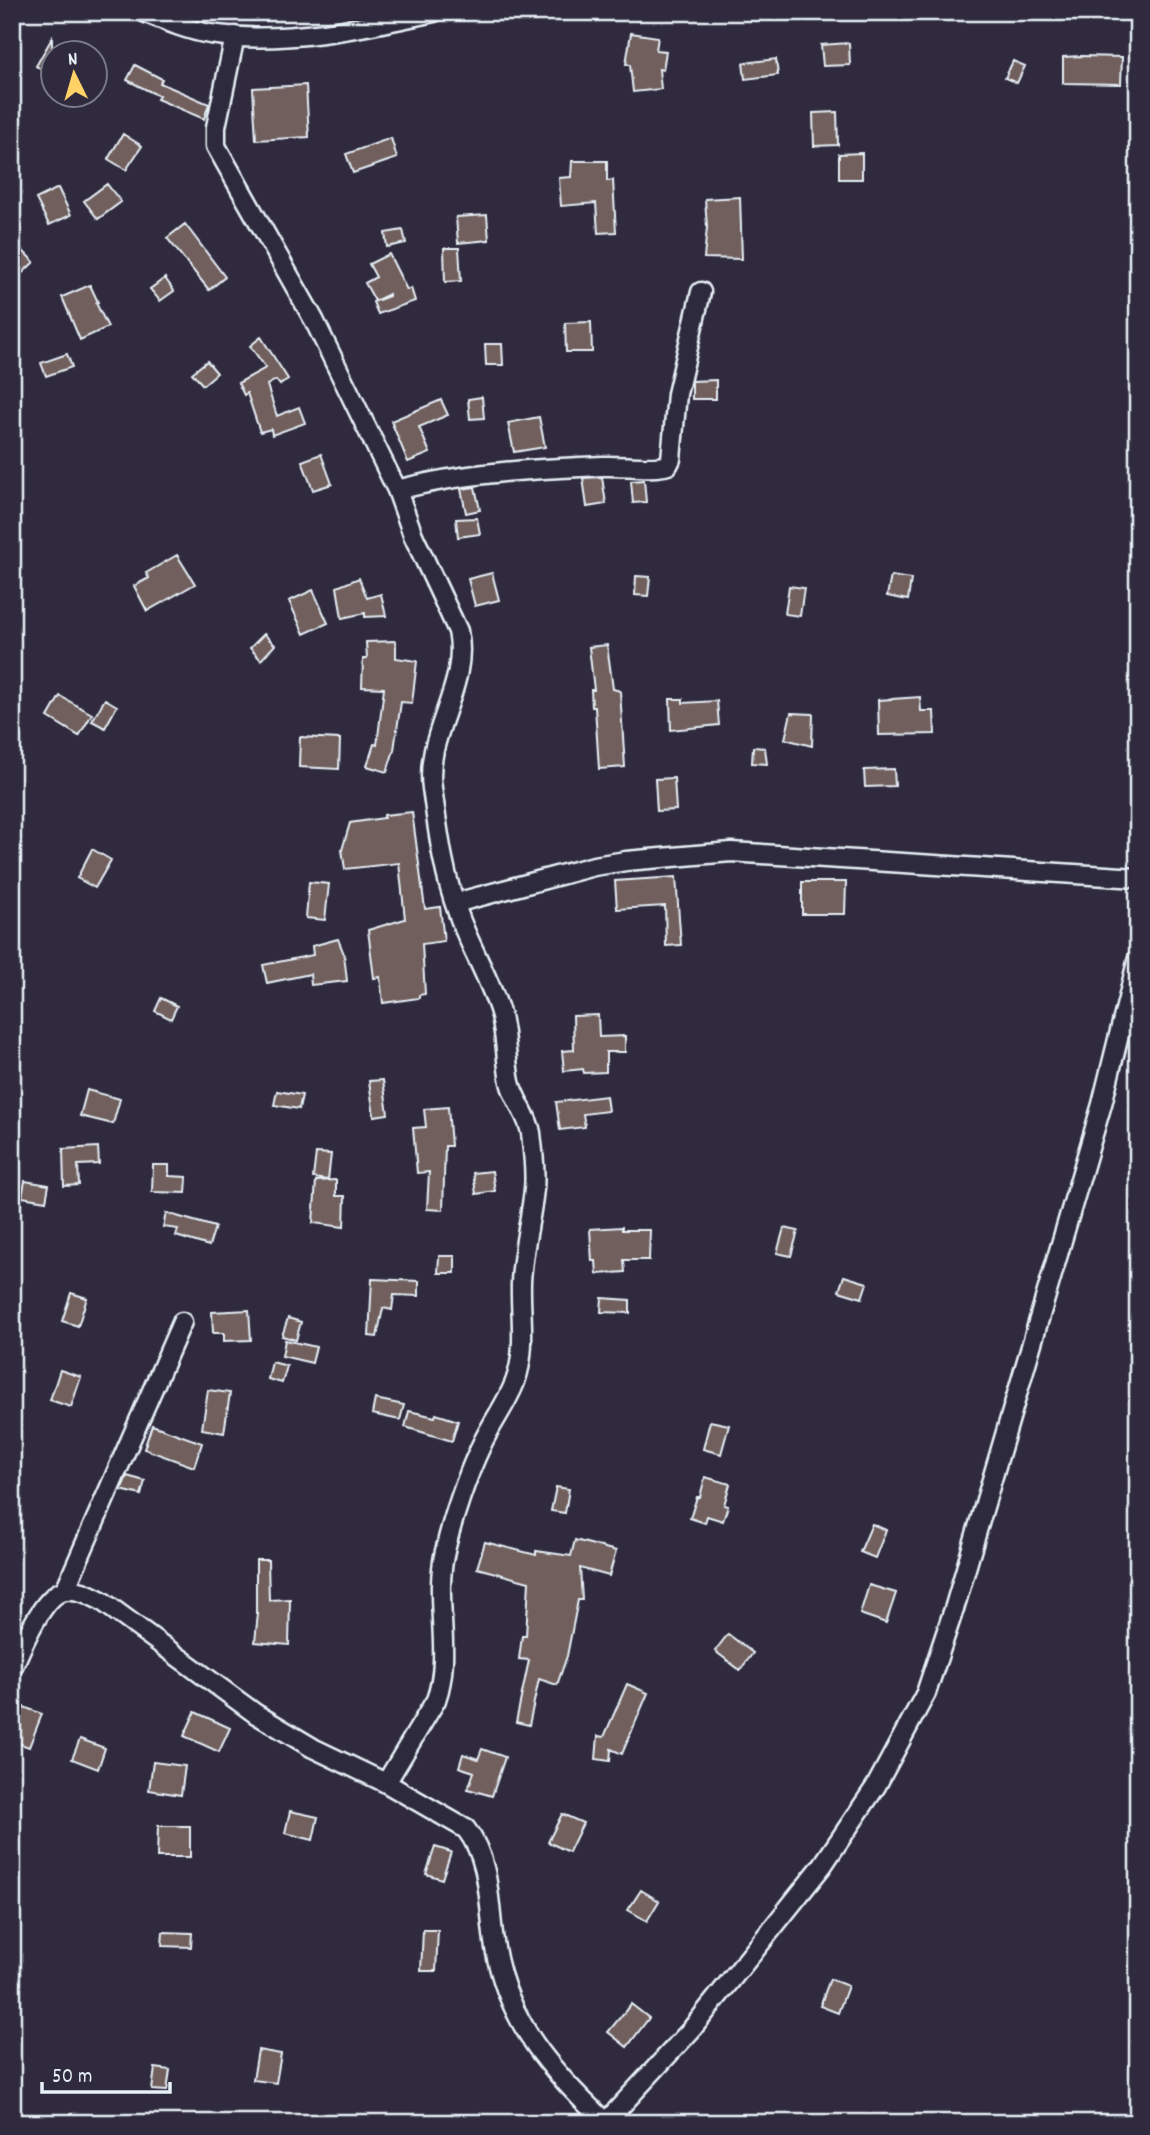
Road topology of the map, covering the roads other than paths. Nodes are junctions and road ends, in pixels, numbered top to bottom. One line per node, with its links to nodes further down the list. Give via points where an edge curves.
1 (144, 12): 3 (street, via 182,27)
2 (434, 12): 3 (street, via 341,30)
3 (235, 36): 5 (street, via 216,146 314,320)
4 (701, 292): 5 (street, via 677,394 671,459 666,466 454,477)
5 (397, 490): 7 (street, via 413,536 456,622 461,646 430,772 443,864)
6 (1138, 878): 7 (street, via 731,852 594,866)
7 (455, 903): 12 (street, via 500,1014 512,1086 530,1132 534,1190 521,1283 518,1372 480,1447 445,1551 440,1585 440,1690)
8 (1138, 958): 13 (street, via 1102,1104 956,1606 926,1693 876,1786 822,1866 691,2030)
9 (181, 1322): 10 (street)
10 (65, 1590): 11 (street, via 43,1608); 12 (street, via 102,1601 256,1714)
11 (12, 1668)
12 (386, 1783): 13 (street, via 471,1834 486,1874 495,1948 513,2008 548,2065)
13 (605, 2122)

